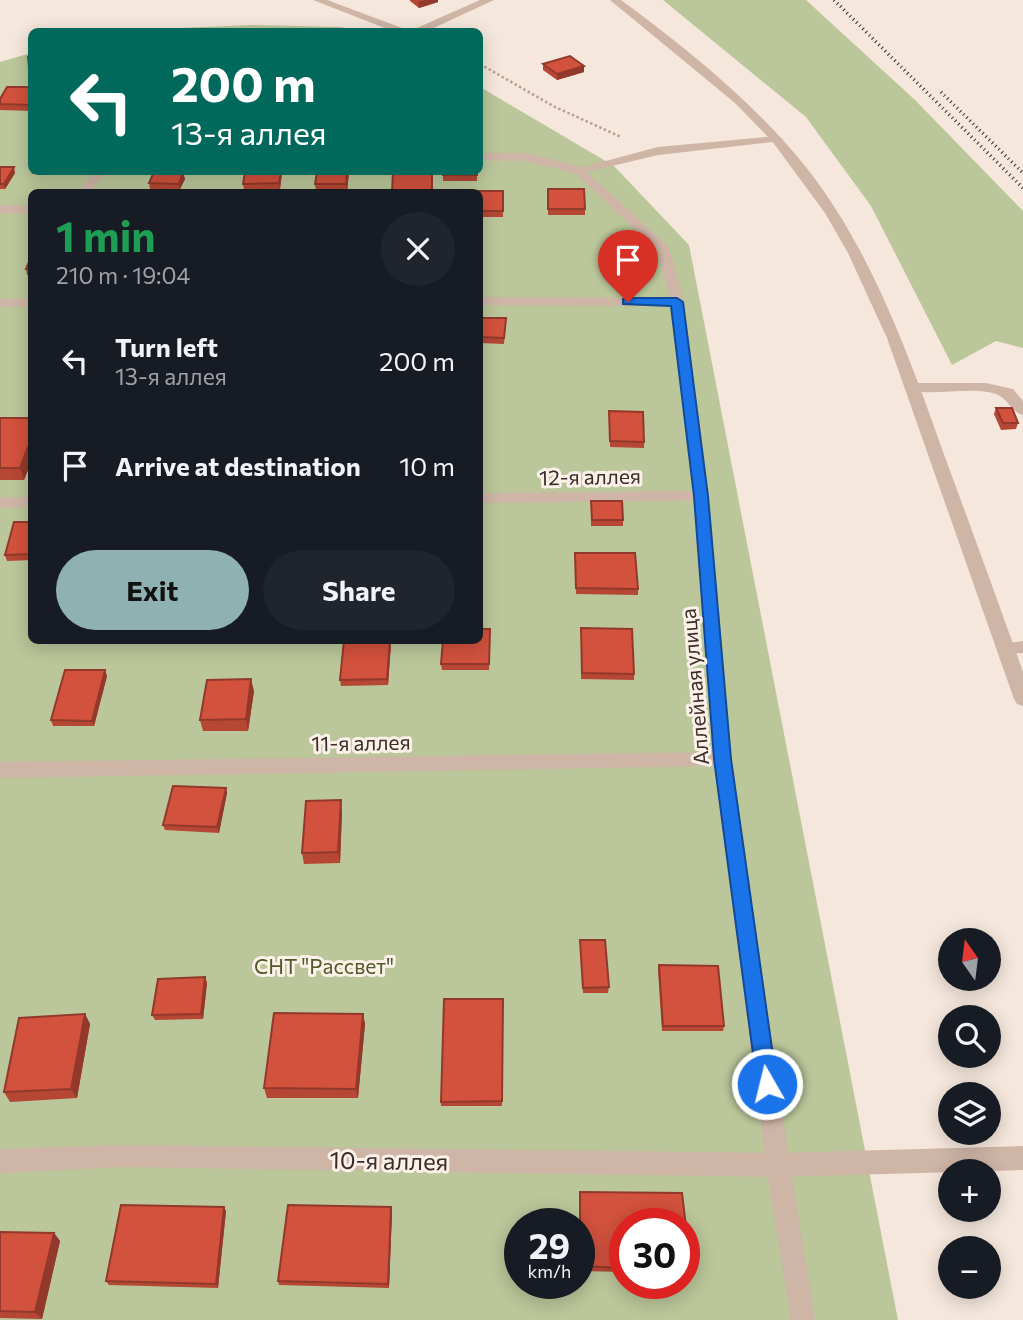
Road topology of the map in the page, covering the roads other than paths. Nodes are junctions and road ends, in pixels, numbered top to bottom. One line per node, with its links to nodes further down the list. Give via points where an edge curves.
1 (318, 0): 4 (street)
2 (489, 0): 5 (street)
3 (615, 0): 6 (street, via 676,46)
4 (395, 28)
5 (424, 28)
6 (777, 139): 8 (street, via 658,151); 15 (street, via 830,209 872,286)
7 (483, 157): 8 (street, via 525,157)
8 (578, 170): 12 (street, Аллейная улица, via 664,250)
9 (0, 209): 10 (street)
10 (28, 210)
11 (483, 301): 12 (street)
12 (677, 302): 17 (street, Аллейная улица)
13 (0, 303): 14 (street)
14 (28, 303)
15 (913, 387): 16 (street, via 986,387 1009,392); 21 (street)
16 (1023, 410)
17 (701, 496): 18 (street, 12-я аллея); 23 (street, Аллейная улица)
18 (483, 498)
19 (28, 502): 20 (street)
20 (0, 503)
21 (1015, 648): 22 (street)
22 (1023, 699)
23 (722, 759): 24 (street, 11-я аллея); 27 (street, Аллейная улица)
24 (0, 770)
25 (1023, 1158): 27 (street, 10-я аллея)
26 (0, 1161): 27 (street, 10-я аллея, via 119,1156)
27 (778, 1165): 28 (street, Аллейная улица)
28 (803, 1320)

